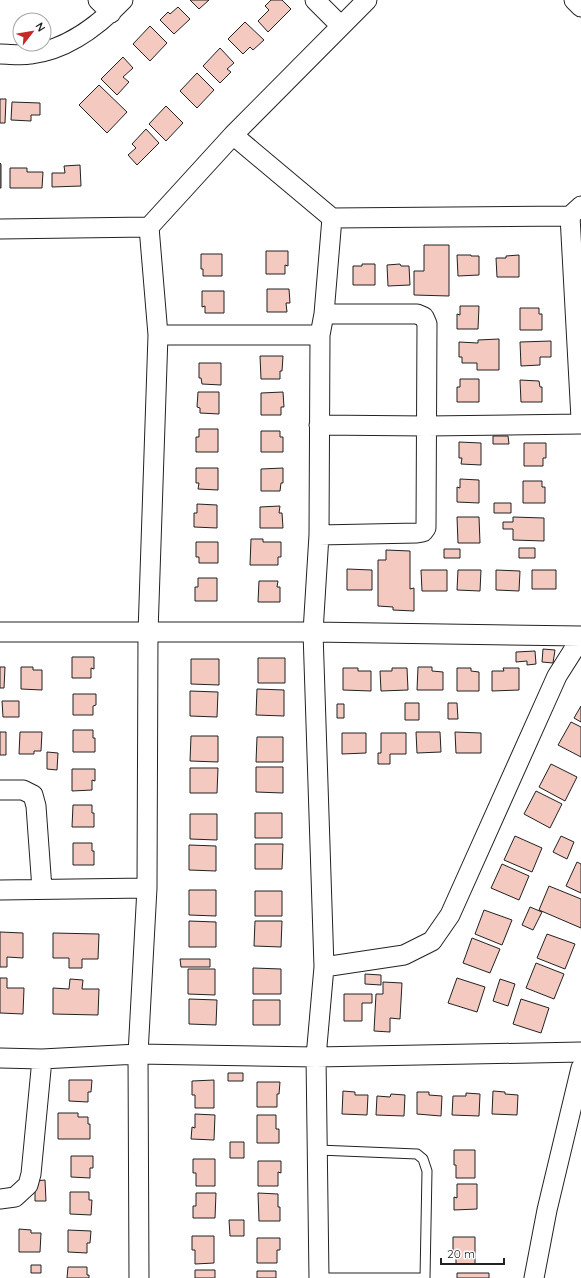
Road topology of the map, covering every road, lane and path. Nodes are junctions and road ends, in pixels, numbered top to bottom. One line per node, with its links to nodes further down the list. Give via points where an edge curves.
1 (315, 0): 6 (street)
2 (367, 0): 6 (street)
3 (574, 0): 5 (street)
4 (111, 4): 7 (street, via 81,35 58,47 31,54)
5 (581, 6)
6 (341, 26): 8 (street)
7 (0, 54)
8 (233, 135): 10 (street); 11 (street)
9 (575, 211): 10 (street); 16 (street)
10 (332, 218): 13 (street)
11 (150, 227): 12 (street); 14 (street)
12 (0, 229)
13 (324, 314): 15 (street); 19 (street, via 417,314 424,317 427,324)
14 (158, 335): 15 (street); 23 (street)
15 (320, 335): 18 (street)
16 (581, 419)
17 (581, 424): 19 (street)
18 (319, 425): 19 (street); 20 (street)
19 (426, 426): 20 (street, via 426,528 423,532)
20 (319, 535): 22 (street)
21 (0, 632): 23 (street)
22 (313, 632): 23 (street); 24 (street); 29 (street)
23 (148, 633): 26 (street)
24 (581, 637): 29 (street, via 557,676 450,915 432,941 404,956)
25 (0, 790): 27 (street, via 23,790 33,795)
26 (147, 888): 27 (street); 31 (street)
27 (42, 889): 28 (street)
28 (0, 890)
29 (324, 967): 32 (street)
30 (581, 1052): 32 (street)
31 (138, 1054): 32 (street); 34 (street); 38 (street)
32 (316, 1057): 36 (street)
33 (0, 1058): 34 (street)
34 (42, 1059): 37 (street, via 30,1180 15,1197)
35 (581, 1068): 41 (street, via 547,1210)
36 (318, 1150): 39 (street); 40 (lane, via 417,1154 423,1159 427,1171)
37 (0, 1199)
38 (139, 1278)
39 (319, 1278): 40 (lane)
40 (425, 1278)
41 (534, 1278)

